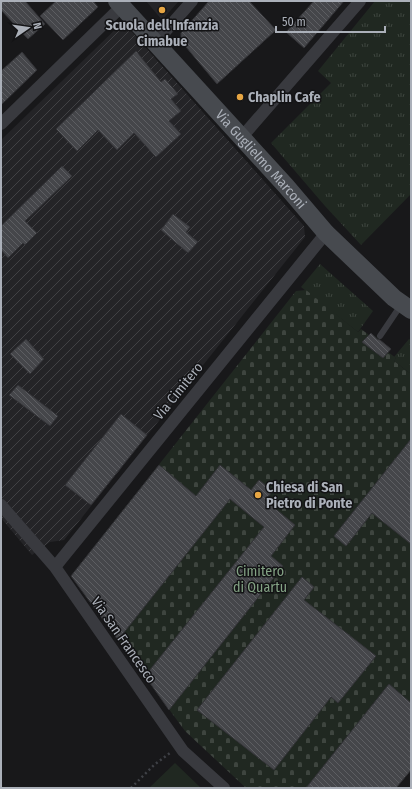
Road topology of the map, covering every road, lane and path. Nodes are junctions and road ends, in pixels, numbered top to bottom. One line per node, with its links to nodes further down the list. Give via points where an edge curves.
1 (192, 1): 4 (street)
2 (360, 1): 6 (street)
3 (120, 4): 4 (main road, Via Guglielmo Marconi); 5 (street)
4 (155, 43): 6 (main road, Via Guglielmo Marconi)
5 (1, 124)
6 (241, 138): 7 (main road, Via Guglielmo Marconi)
7 (326, 233): 8 (main road, Via Guglielmo Marconi, via 386,290); 11 (street, Via Cimitero)
8 (407, 306): 9 (lane)
9 (380, 336)
10 (1, 506): 11 (street, Via San Francesco)
11 (55, 567): 12 (street, Via San Francesco)
12 (178, 743): 13 (path, via 168,756 154,765); 14 (street, Via San Francesco, via 183,751)
13 (131, 788)
14 (224, 788)

